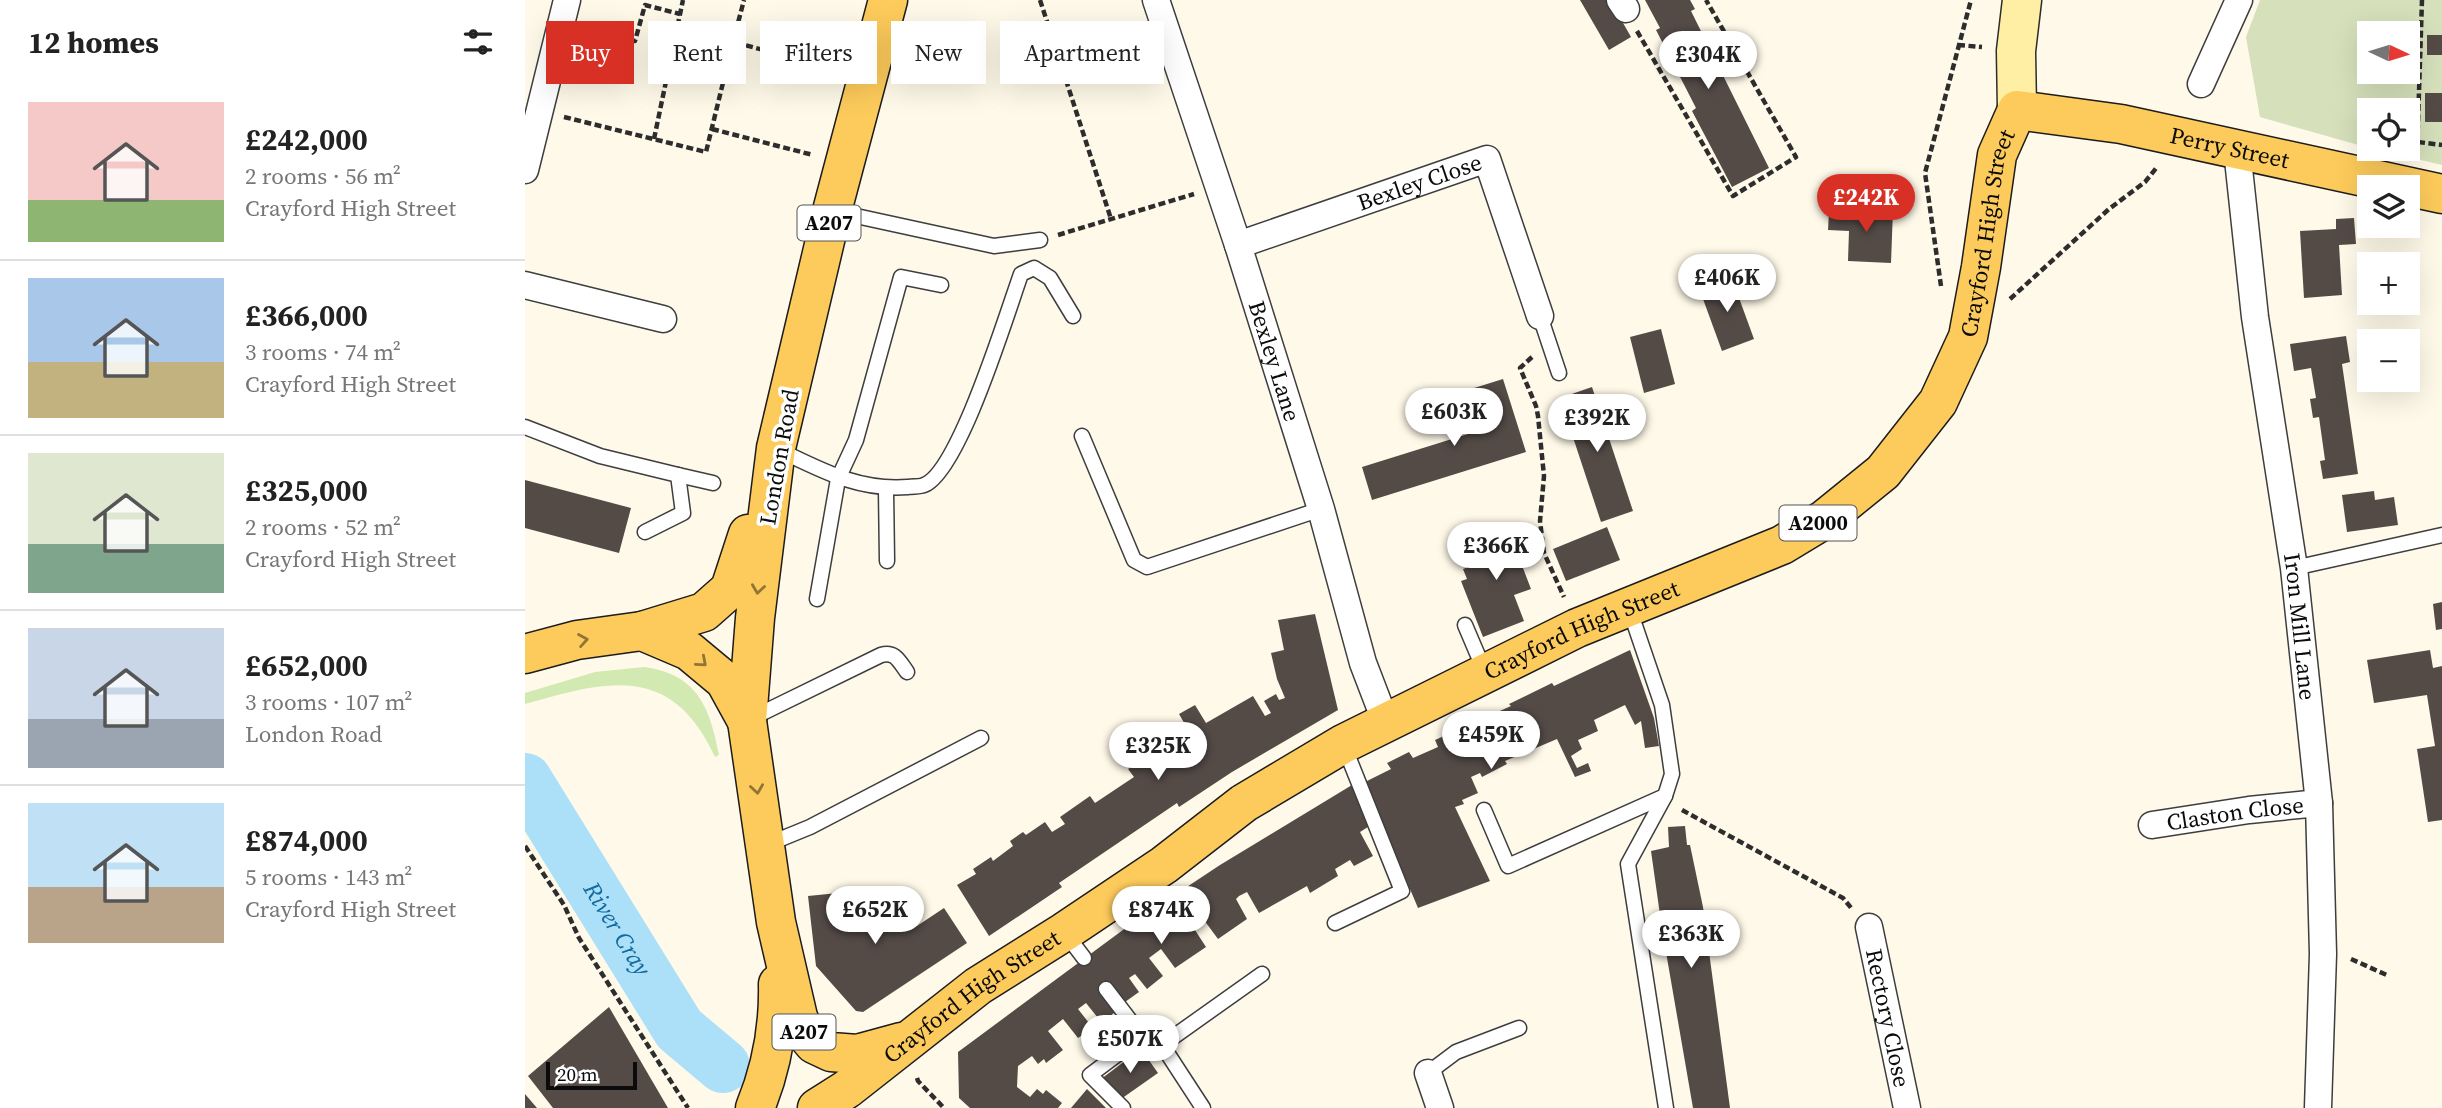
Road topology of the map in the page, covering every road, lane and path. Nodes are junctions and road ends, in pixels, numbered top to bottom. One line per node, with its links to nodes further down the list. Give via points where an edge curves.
1 (683, 0): 12 (path)
2 (744, 0): 13 (path)
3 (888, 0): 30 (main road, London Road / A207)
4 (1040, 0): 31 (path)
5 (1156, 0): 33 (street, Bexley Lane)
6 (1706, 0): 14 (path, via 1796,157 1733,196)
7 (1971, 0): 36 (path, via 1925,173)
8 (2022, 0): 19 (street, via 2016,51)
9 (2239, 0): 16 (street)
10 (2422, 0): 17 (path)
11 (564, 12): 12 (path, via 635,41 645,5); 18 (street)
12 (680, 14): 22 (path)
13 (738, 21)
14 (1641, 38)
15 (723, 84): 20 (path)
16 (2201, 84)
17 (2419, 98)
18 (532, 109): 22 (path); 27 (street)
19 (2017, 110): 21 (main road, Perry Street, via 2121,124); 56 (main road, Crayford High Street / A2000, via 1997,155 1968,337 1938,402 1883,472 1825,519 1783,545)
20 (712, 129): 22 (path, via 706,152); 26 (path)
21 (2180, 138): 25 (main road, Perry Street); 37 (path, via 2145,182)
22 (655, 139)
23 (2420, 142): 24 (path)
24 (2442, 145)
25 (2237, 150): 29 (main road, Perry Street); 54 (street, Iron Mill Lane, via 2255,317)
26 (824, 158)
27 (525, 170)
28 (1193, 194): 31 (path)
29 (2442, 194)
30 (832, 211): 32 (lane, via 994,246); 45 (main road, London Road / A207)
31 (1111, 219): 32 (path)
32 (1041, 240)
33 (1238, 245): 39 (street, Bexley Close, via 1487,159); 50 (street, Bexley Lane)
34 (525, 285): 40 (street)
35 (941, 285): 47 (lane, via 901,277 856,440)
36 (1942, 290)
37 (2008, 300)
38 (1073, 316): 49 (lane, via 1049,278 1034,268 1021,274 964,430 947,463 925,485)
39 (1540, 316): 42 (lane)
40 (663, 319)
41 (1520, 368): 58 (path, via 1538,416 1544,553)
42 (1559, 373)
43 (525, 427): 46 (lane, via 600,456)
44 (1082, 436): 50 (lane, via 1134,560 1147,567)
45 (776, 448): 47 (lane); 59 (main road, A207, via 730,589 704,612); 63 (main road, London Road / A207, one-way to 63)
46 (678, 475): 48 (lane); 51 (lane, via 683,513)
47 (838, 479): 49 (lane); 55 (lane)
48 (713, 483)
49 (886, 489): 53 (lane)
50 (1321, 509): 64 (street, Bexley Lane, via 1363,663)
51 (645, 533)
52 (2442, 534): 54 (lane)
53 (887, 561)
54 (2294, 568): 68 (street, Iron Mill Lane)
55 (817, 599)
56 (1628, 607): 58 (main road, Crayford High Street / A2000); 67 (lane, via 1662,705 1672,774)
57 (1465, 625): 62 (lane)
58 (1577, 628): 62 (main road, Crayford High Street / A2000)
59 (642, 631): 60 (main road, A207, one-way to 59, via 577,640); 63 (main road, A207, one-way to 63, via 689,651 725,681)
60 (525, 654)
61 (907, 672): 63 (lane, via 894,655 881,655)
62 (1485, 673): 64 (main road, Crayford High Street / A2000)
63 (747, 721): 73 (main road, London Road / A207, one-way to 73)
64 (1386, 723): 66 (main road, Crayford High Street / A2000)
65 (981, 738): 73 (lane)
66 (1343, 744): 76 (lane, via 1402,891); 83 (main road, Crayford High Street / A2000, via 1244,803 1164,864 1074,945 978,986)
67 (1665, 796): 69 (lane, via 1508,866); 91 (lane, via 1628,864)
68 (2319, 803): 71 (street, Claston Close); 78 (street, Iron Mill Lane)
69 (1484, 810)
70 (1689, 816): 74 (path)
71 (2153, 825)
72 (525, 846): 86 (path)
73 (765, 846): 75 (main road, London Road / A207)
74 (1843, 898)
75 (776, 922): 83 (main road, London Road / A207, via 798,1017 814,1044 831,1052 857,1054); 87 (main road, London Road / A207, via 779,1019)
76 (1335, 923)
77 (1869, 927): 92 (street, Rectory Close)
78 (2323, 954): 80 (path, via 2347,957); 93 (street, Iron Mill Lane)
79 (1262, 974): 89 (lane, via 1163,1045)
80 (2389, 975)
81 (1106, 989): 88 (lane, via 1142,1036 1090,1075)
82 (1519, 1028): 84 (lane, via 1456,1052)
83 (909, 1040): 85 (main road, Crayford High Street)
84 (1428, 1073): 90 (street)
85 (832, 1098)
86 (688, 1108)
87 (755, 1108)
88 (1123, 1108)
89 (1203, 1108)
90 (1440, 1108)
91 (1667, 1108)
92 (1907, 1108)
93 (2318, 1108)

